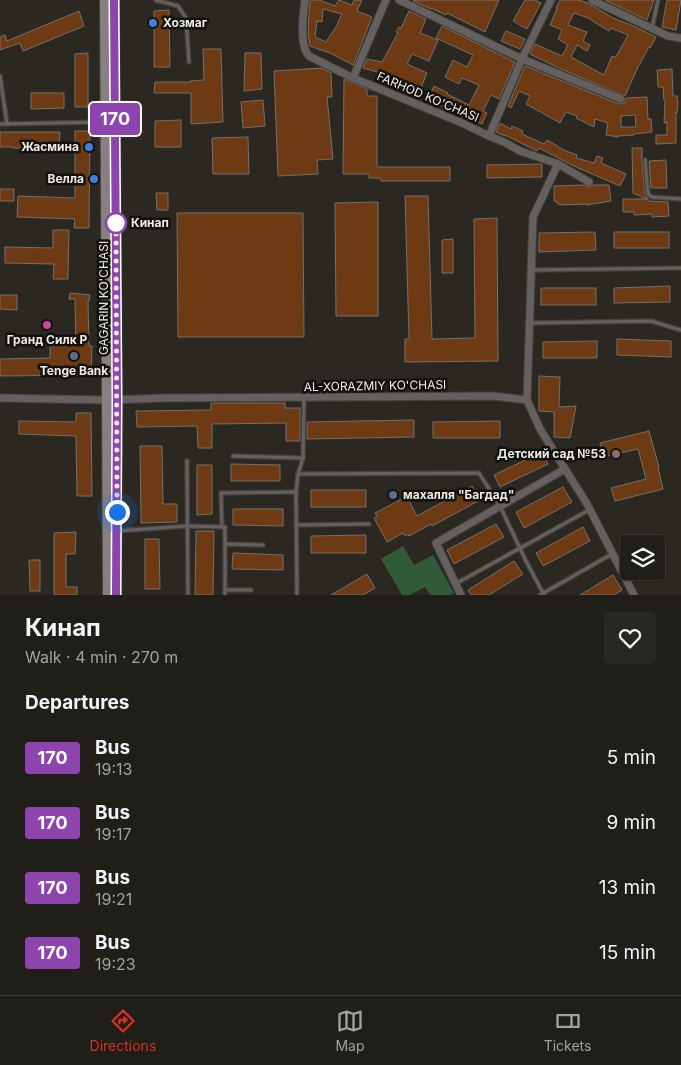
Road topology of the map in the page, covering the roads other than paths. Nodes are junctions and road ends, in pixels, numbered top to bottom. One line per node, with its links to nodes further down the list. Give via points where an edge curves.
1 (105, 0): 17 (main road, GAGARIN KO'CHASI)
2 (114, 0): 32 (main road, GAGARIN KO'CHASI)
3 (156, 0): 13 (lane, via 178,6 186,18)
4 (305, 0): 15 (street, FARHOD KO'CHASI, via 303,34 306,53)
5 (386, 0): 15 (street)
6 (399, 0): 12 (street)
7 (550, 0): 12 (street)
8 (592, 0): 10 (street)
9 (658, 0): 10 (lane)
10 (652, 28): 11 (street)
11 (681, 38)
12 (522, 59): 16 (street); 20 (street)
13 (189, 62)
14 (0, 76): 19 (lane)
15 (353, 78): 20 (street, FARHOD KO'CHASI)
16 (621, 99)
17 (106, 122): 19 (lane); 31 (main road, GAGARIN KO'CHASI)
18 (0, 124): 19 (lane)
19 (8, 124)
20 (489, 136): 22 (street, FARHOD KO'CHASI)
21 (645, 160): 24 (lane, via 648,194)
22 (558, 164): 23 (street, FARHOD KO'CHASI); 26 (street, via 533,217)
23 (589, 182)
24 (681, 199)
25 (681, 268): 26 (lane)
26 (531, 270): 27 (street)
27 (529, 323): 28 (lane, via 651,321); 33 (street)
28 (681, 330)
29 (0, 398): 31 (street, AL-XORAZMIY KO'CHASI)
30 (304, 398): 32 (street, AL-XORAZMIY KO'CHASI); 33 (street, AL-XORAZMIY KO'CHASI, via 493,396); 35 (lane)
31 (106, 400): 32 (street, AL-XORAZMIY KO'CHASI); 55 (main road, GAGARIN KO'CHASI)
32 (117, 400): 46 (main road, GAGARIN KO'CHASI)
33 (527, 400): 37 (street, via 540,429)
34 (233, 456): 35 (lane)
35 (303, 458): 38 (lane)
36 (187, 461): 44 (lane)
37 (565, 469): 40 (street); 41 (street)
38 (298, 474): 39 (lane); 40 (lane, via 479,473)
39 (296, 492): 43 (lane); 45 (lane, via 221,493)
40 (500, 506): 49 (lane); 51 (street, via 436,543)
41 (590, 509): 49 (lane); 50 (street)
42 (369, 524): 43 (lane)
43 (296, 525): 59 (lane)
44 (187, 526): 45 (lane); 46 (lane); 57 (lane)
45 (222, 527): 47 (lane, via 225,527)
46 (117, 531): 56 (main road, GAGARIN KO'CHASI)
47 (225, 544): 48 (lane); 52 (lane)
48 (263, 545)
49 (520, 547): 51 (lane); 54 (lane)
50 (613, 554): 54 (lane); 61 (street)
51 (455, 584): 60 (street)
52 (225, 590): 53 (lane); 58 (lane)
53 (251, 590)
54 (542, 594)
55 (108, 595)
56 (116, 595)
57 (188, 595)
58 (224, 595)
59 (297, 595)
60 (461, 595)
61 (634, 595)

